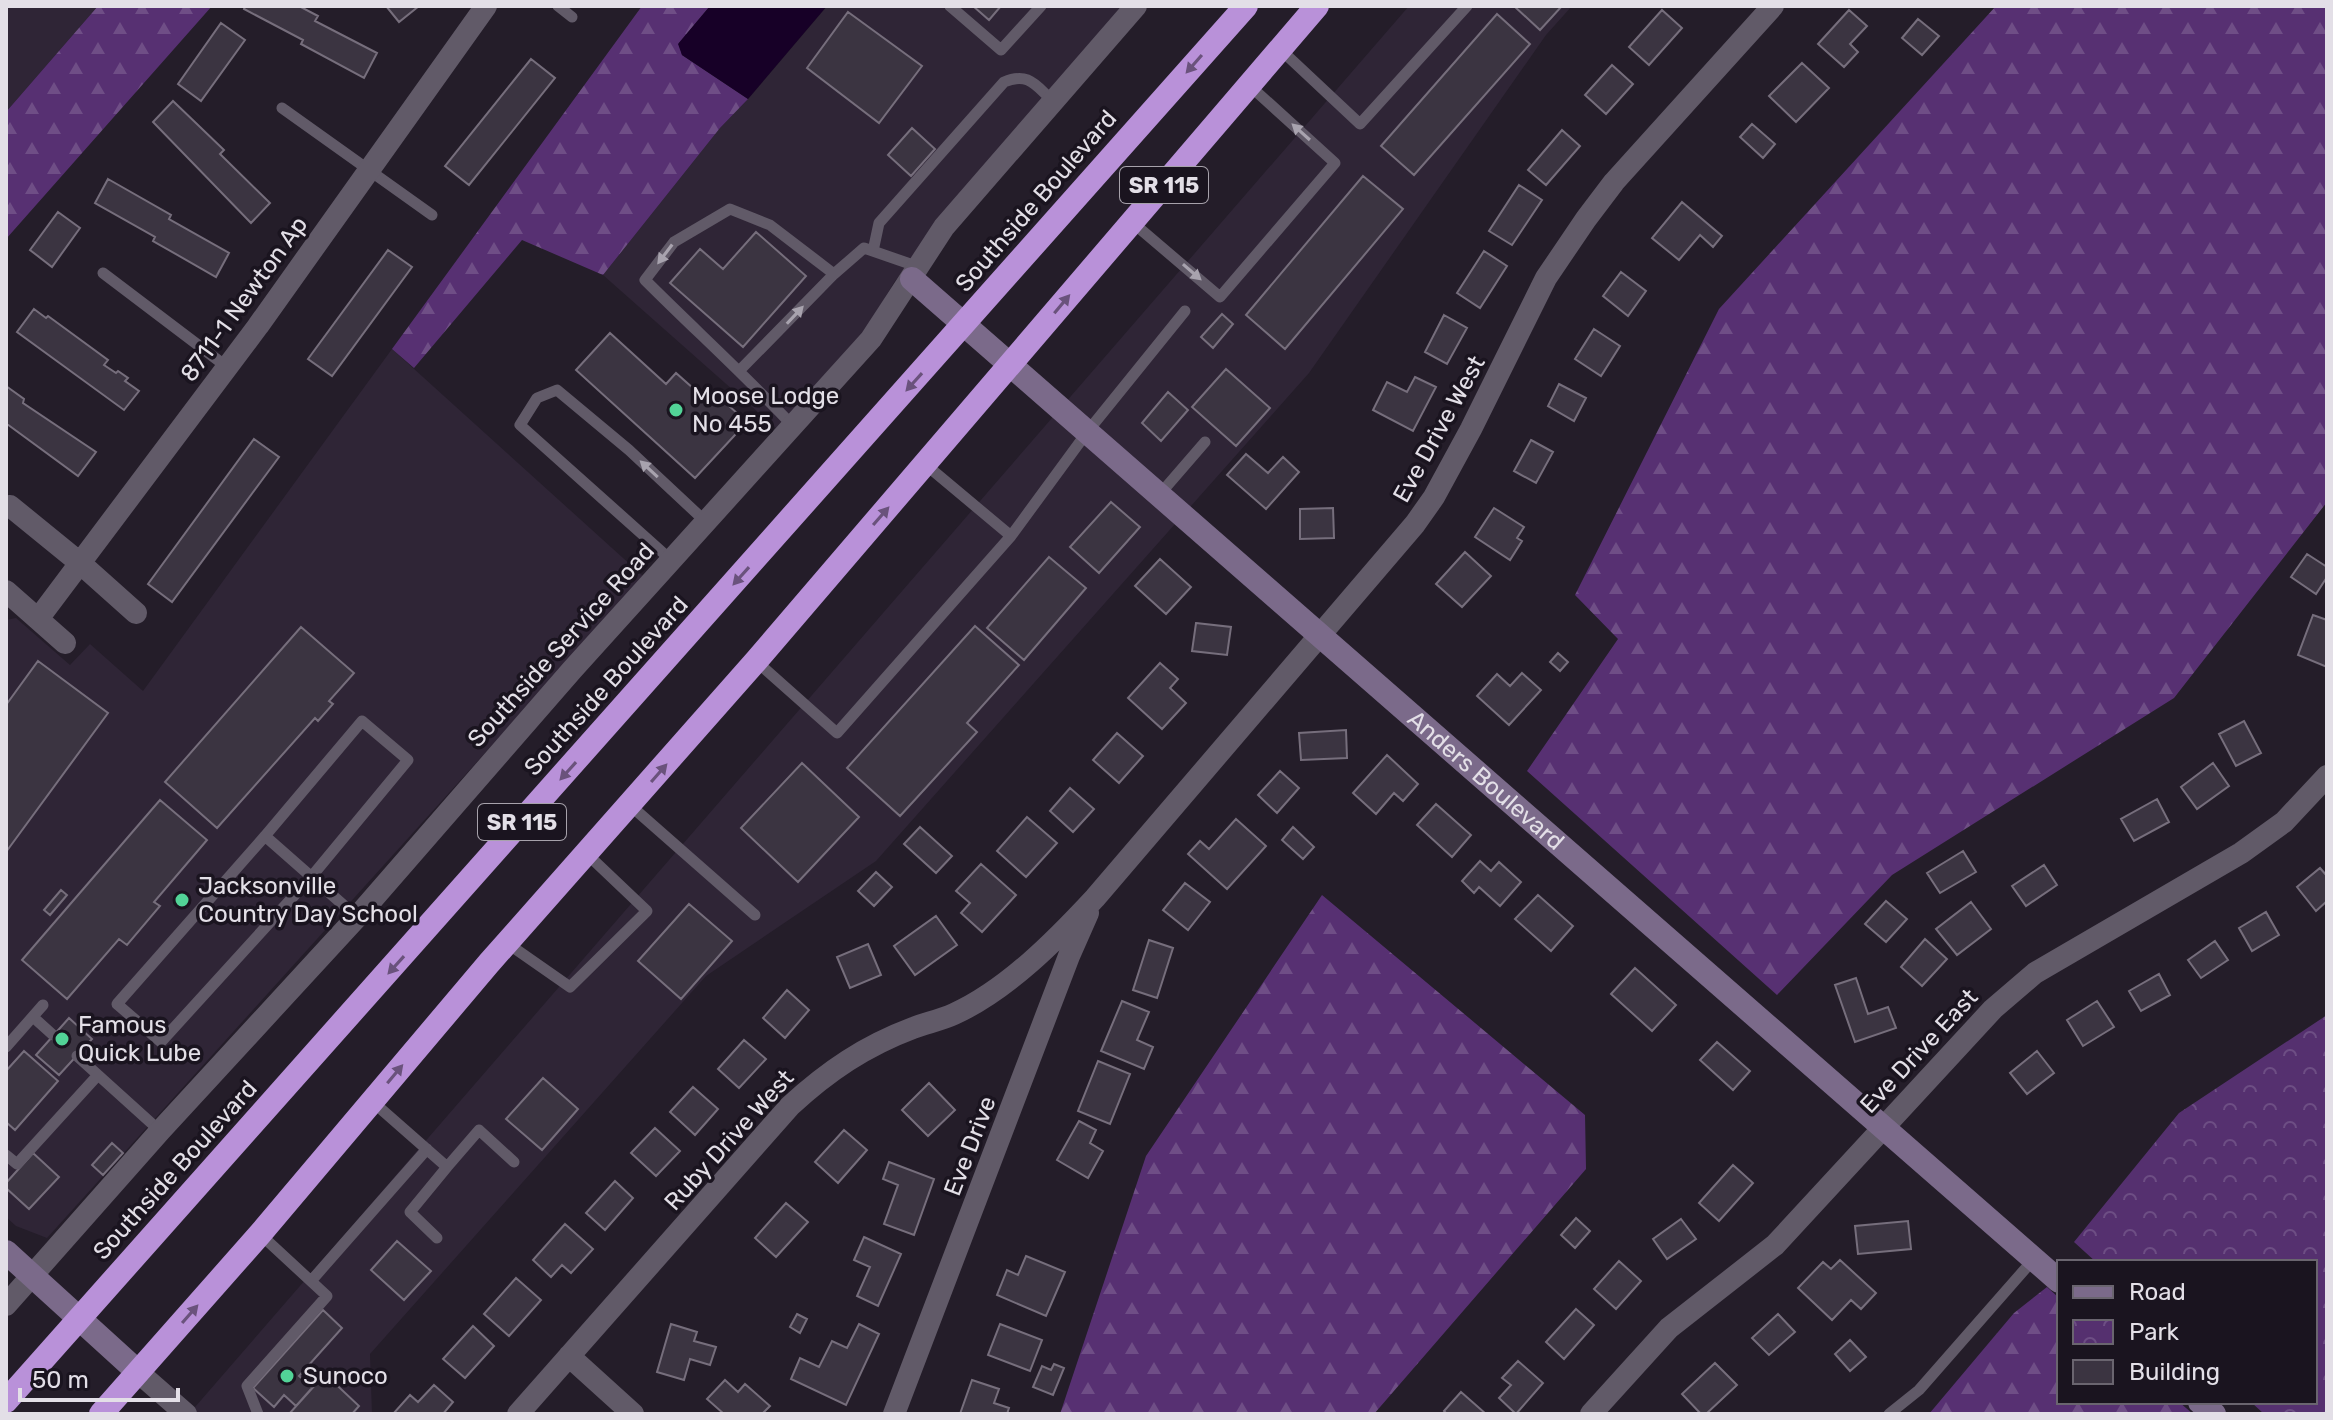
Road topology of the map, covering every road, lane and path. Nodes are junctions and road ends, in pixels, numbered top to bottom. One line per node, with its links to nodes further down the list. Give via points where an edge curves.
1 (486, 6): 15 (street, 8711-1 Newton Ap)
2 (558, 6): 10 (lane)
3 (950, 6): 4 (lane, via 1001,50)
4 (1041, 6)
5 (1136, 6): 13 (street, Southside Service Road)
6 (1246, 6): 23 (highway, Southside Boulevard / SR 115, one-way to 23)
7 (1317, 6): 11 (highway, SR 115)
8 (1467, 6): 11 (lane, via 1360,124)
9 (1773, 6): 40 (street, Eve Drive West, via 1586,219 1546,278 1434,497)
10 (572, 17)
11 (1280, 49): 12 (highway, SR 115)
12 (1249, 85): 17 (highway, SR 115); 17 (lane, one-way to 12, via 1220,297 1335,163)
13 (1053, 101): 18 (lane, via 1026,78 1004,82 879,223); 20 (street, Southside Service Road, via 944,227)
14 (282, 108): 15 (lane)
15 (368, 170): 16 (lane); 25 (street, 8711-1 Newton Ap)
16 (432, 215)
17 (1132, 222): 24 (highway, SR 115, one-way to 17)
18 (873, 251): 20 (lane); 21 (lane, via 864,248)
19 (103, 273): 25 (lane)
20 (916, 273): 23 (street, Anders Boulevard); 27 (street, Southside Service Road, via 871,339)
21 (834, 274): 26 (lane, one-way to 21); 26 (lane, one-way to 26, via 770,225 730,209 674,242 645,280)
22 (1185, 311): 28 (lane)
23 (966, 324): 24 (street, Anders Boulevard); 73 (highway, Southside Boulevard / SR 115, one-way to 73)
24 (1011, 364): 28 (street, Anders Boulevard); 30 (highway, SR 115)
25 (227, 367): 36 (street, 8711-1 Newton Ap)
26 (740, 370): 27 (lane)
27 (793, 426): 33 (street, Southside Service Road)
28 (1088, 431): 31 (street, Anders Boulevard); 34 (lane)
29 (1205, 442): 31 (lane)
30 (925, 464): 34 (lane); 42 (highway, SR 115, one-way to 30)
31 (1160, 494): 40 (street, Anders Boulevard)
32 (10, 506): 36 (street)
33 (706, 522): 35 (street, Southside Service Road); 35 (lane, one-way to 35, via 557,390 537,398 520,425)
34 (1011, 536): 42 (lane, via 837,733)
35 (671, 560): 50 (street, Southside Service Road)
36 (80, 563): 38 (street); 39 (street, 8711-1 Newton Ap)
37 (6, 591): 39 (street)
38 (136, 613)
39 (38, 619): 41 (street)
40 (1320, 634): 48 (street, Eve Drive West); 59 (street, Anders Boulevard)
41 (65, 643)
42 (756, 661): 44 (highway, SR 115, one-way to 42)
43 (2327, 776): 59 (street, Eve Drive East, via 2300,808 2241,853 2035,973 1993,1009)
44 (631, 806): 46 (highway, SR 115); 49 (lane)
45 (265, 836): 47 (lane); 47 (lane, via 362,721 408,760); 47 (lane, via 117,1004 161,1042)
46 (587, 854): 51 (highway, SR 115); 51 (lane, via 647,911 570,987)
47 (312, 876): 50 (lane)
48 (1095, 898): 74 (street, Ruby Drive West, via 1054,942 1000,985 955,1014 867,1047 819,1079); 82 (street, Eve Drive)
49 (755, 915)
50 (357, 917): 60 (street, Southside Service Road)
51 (507, 943): 58 (highway, SR 115, one-way to 51)
52 (43, 1005): 53 (lane)
53 (33, 1017): 54 (lane); 55 (lane)
54 (53, 1035)
55 (6, 1047)
56 (77, 1056): 57 (lane)
57 (98, 1075): 60 (lane); 62 (lane, via 17,1164)
58 (372, 1101): 61 (lane); 65 (highway, SR 115)
59 (1883, 1125): 68 (street, Anders Boulevard); 83 (street, Eve Drive East, via 1775,1245 1669,1328)
60 (160, 1131): 69 (street, Southside Service Road)
61 (427, 1149): 64 (lane); 71 (lane)
62 (6, 1155)
63 (514, 1162): 64 (lane, via 479,1130)
64 (447, 1167): 66 (lane, via 410,1212)
65 (260, 1234): 71 (lane); 75 (highway, SR 115, one-way to 65)
66 (437, 1238)
67 (6, 1252): 69 (street)
68 (2033, 1260): 70 (street, Anders Boulevard); 84 (lane, via 1919,1390)
69 (32, 1276): 72 (street, Southside Service Road); 73 (street)
70 (2057, 1279)
71 (311, 1281): 79 (lane, via 327,1296 247,1386)
72 (6, 1305)
73 (79, 1321): 75 (street); 76 (highway, Southside Boulevard / SR 115)
74 (569, 1356): 80 (street, Ruby Drive West); 81 (street)
75 (138, 1372): 77 (highway, SR 115); 78 (street)
76 (6, 1401)
77 (101, 1414)
78 (186, 1414)
79 (258, 1414)
80 (518, 1414)
81 (633, 1414)
82 (894, 1414)
83 (1591, 1414)
84 (1889, 1414)

